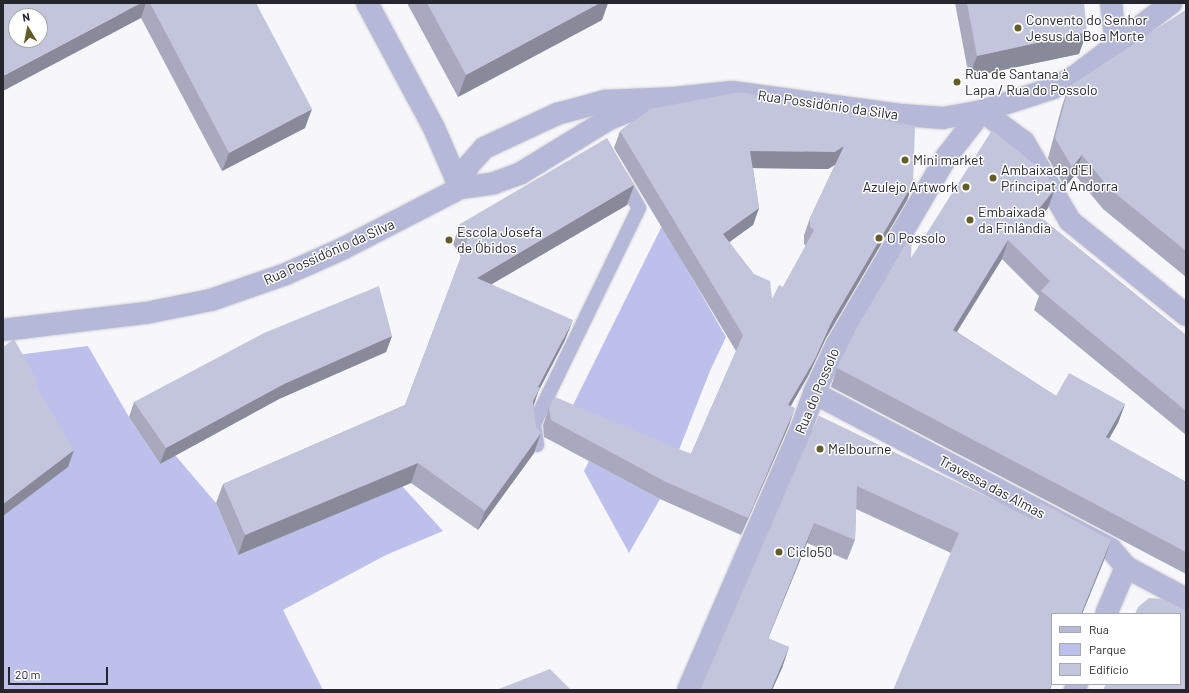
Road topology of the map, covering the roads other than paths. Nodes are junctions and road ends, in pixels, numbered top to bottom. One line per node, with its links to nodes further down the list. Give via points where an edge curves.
1 (367, 3): 8 (street, via 434,128)
2 (1111, 3): 4 (street)
3 (1171, 3): 4 (street, Rua Possidónio da Silva)
4 (1116, 45): 6 (street, Rua Possidónio da Silva, via 1074,77 1053,88)
5 (674, 98): 6 (street, Rua Possidónio da Silva, via 732,92 902,115 943,118); 8 (street, Rua Possidónio da Silva, via 630,110 597,135 509,178); 8 (street, Rua Possidónio da Silva, via 605,101 557,114 484,148 468,166)
6 (982, 111): 9 (street, via 1024,142 1070,221); 11 (street, Rua do Possolo, via 947,156 838,344)
7 (616, 168): 12 (lane, via 639,208 534,424)
8 (460, 188): 10 (street, Rua Possidónio da Silva, via 344,248 286,274 211,300 92,321)
9 (1186, 314)
10 (3, 330)
11 (814, 393): 13 (street, Travessa das Almas, via 1110,549); 16 (street, Rua do Possolo, via 801,429)
12 (537, 445)
13 (1126, 567): 14 (street, Travessa das Almas); 15 (street)
14 (1186, 599)
15 (1106, 613)
16 (688, 690)

